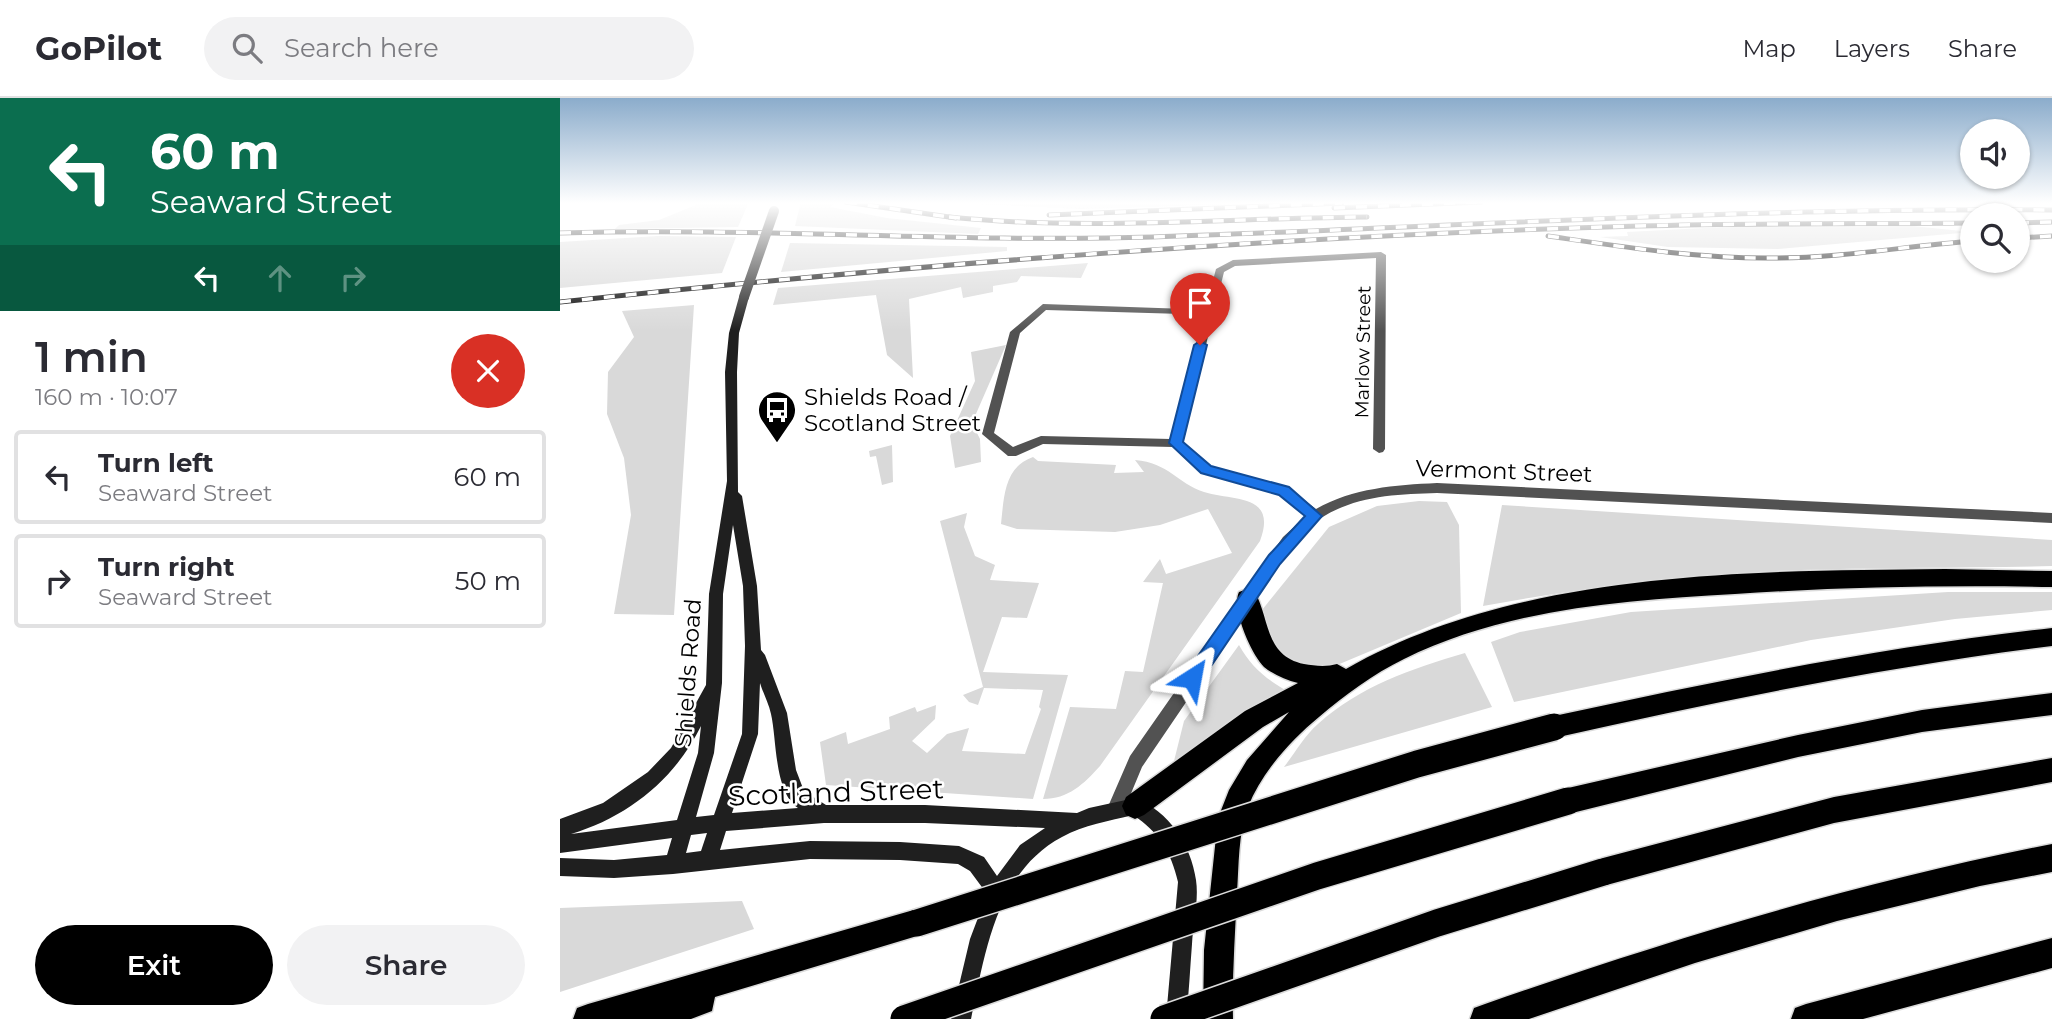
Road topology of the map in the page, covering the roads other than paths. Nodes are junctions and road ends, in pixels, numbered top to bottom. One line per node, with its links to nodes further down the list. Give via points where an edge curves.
1 (762, 245): 5 (street, Shields Road, bridge, via 734,333)
2 (1183, 311): 3 (street, via 1043,307 1015,332 988,434 1012,453 1041,440)
3 (1176, 443): 4 (street, Marlow Street, via 1219,271 1233,263 1381,255); 6 (street, via 1206,469 1284,491)
4 (1379, 449)
5 (733, 481): 11 (street, Shields Road, via 750,586); 14 (street, Shields Road, via 716,594)
6 (1315, 516): 7 (street, Vermont Street, via 1367,494 1437,488); 9 (street, Vermont Street, via 1288,541)
7 (2052, 518)
8 (2052, 579): 12 (highway, via 1911,577 1674,589 1544,606 1445,632)
9 (1247, 598): 13 (highway, via 1253,630 1273,663 1291,673); 17 (street, Vermont Street, via 1136,762)
10 (2052, 637): 29 (highway, bridge, via 1760,681 1554,727 1417,764)
11 (753, 646): 18 (street, via 779,713 797,797); 20 (street, Shields Road, via 750,734)
12 (1380, 660): 13 (highway); 37 (highway, via 1346,680 1298,719 1275,743 1237,799 1225,843 1216,966)
13 (1331, 676): 17 (highway, via 1254,719)
14 (714, 683): 21 (street, via 663,770 608,810); 22 (street, Shields Road, via 706,753)
15 (2052, 704): 33 (highway, bridge, via 1897,726 1786,748 1477,825)
16 (2052, 770): 35 (highway, bridge, via 1833,810 1603,872 1455,917)
17 (1125, 808): 19 (street); 36 (street, via 1156,818 1184,862 1187,882)
18 (824, 814): 19 (street, Scotland Street); 20 (street, Scotland Street)
19 (1073, 820): 28 (street, via 1030,848)
20 (719, 824): 22 (street, Scotland Street); 24 (street, Shields Road)
21 (560, 828)
22 (683, 830): 23 (street, Scotland Street); 26 (street, Shields Road)
23 (560, 844)
24 (708, 858): 26 (street); 28 (street, via 810,849 959,855 977,864)
25 (2052, 858): 38 (highway, via 1978,872 1663,957)
26 (673, 864): 27 (street)
27 (560, 867)
28 (997, 892): 34 (street, via 982,926)
29 (917, 923): 31 (highway); 32 (highway)
30 (2052, 953): 39 (highway)
31 (588, 1019)
32 (647, 1019)
33 (904, 1019)
34 (961, 1019)
35 (1164, 1019)
36 (1175, 1019)
37 (1218, 1019)
38 (1485, 1019)
39 (1807, 1019)

